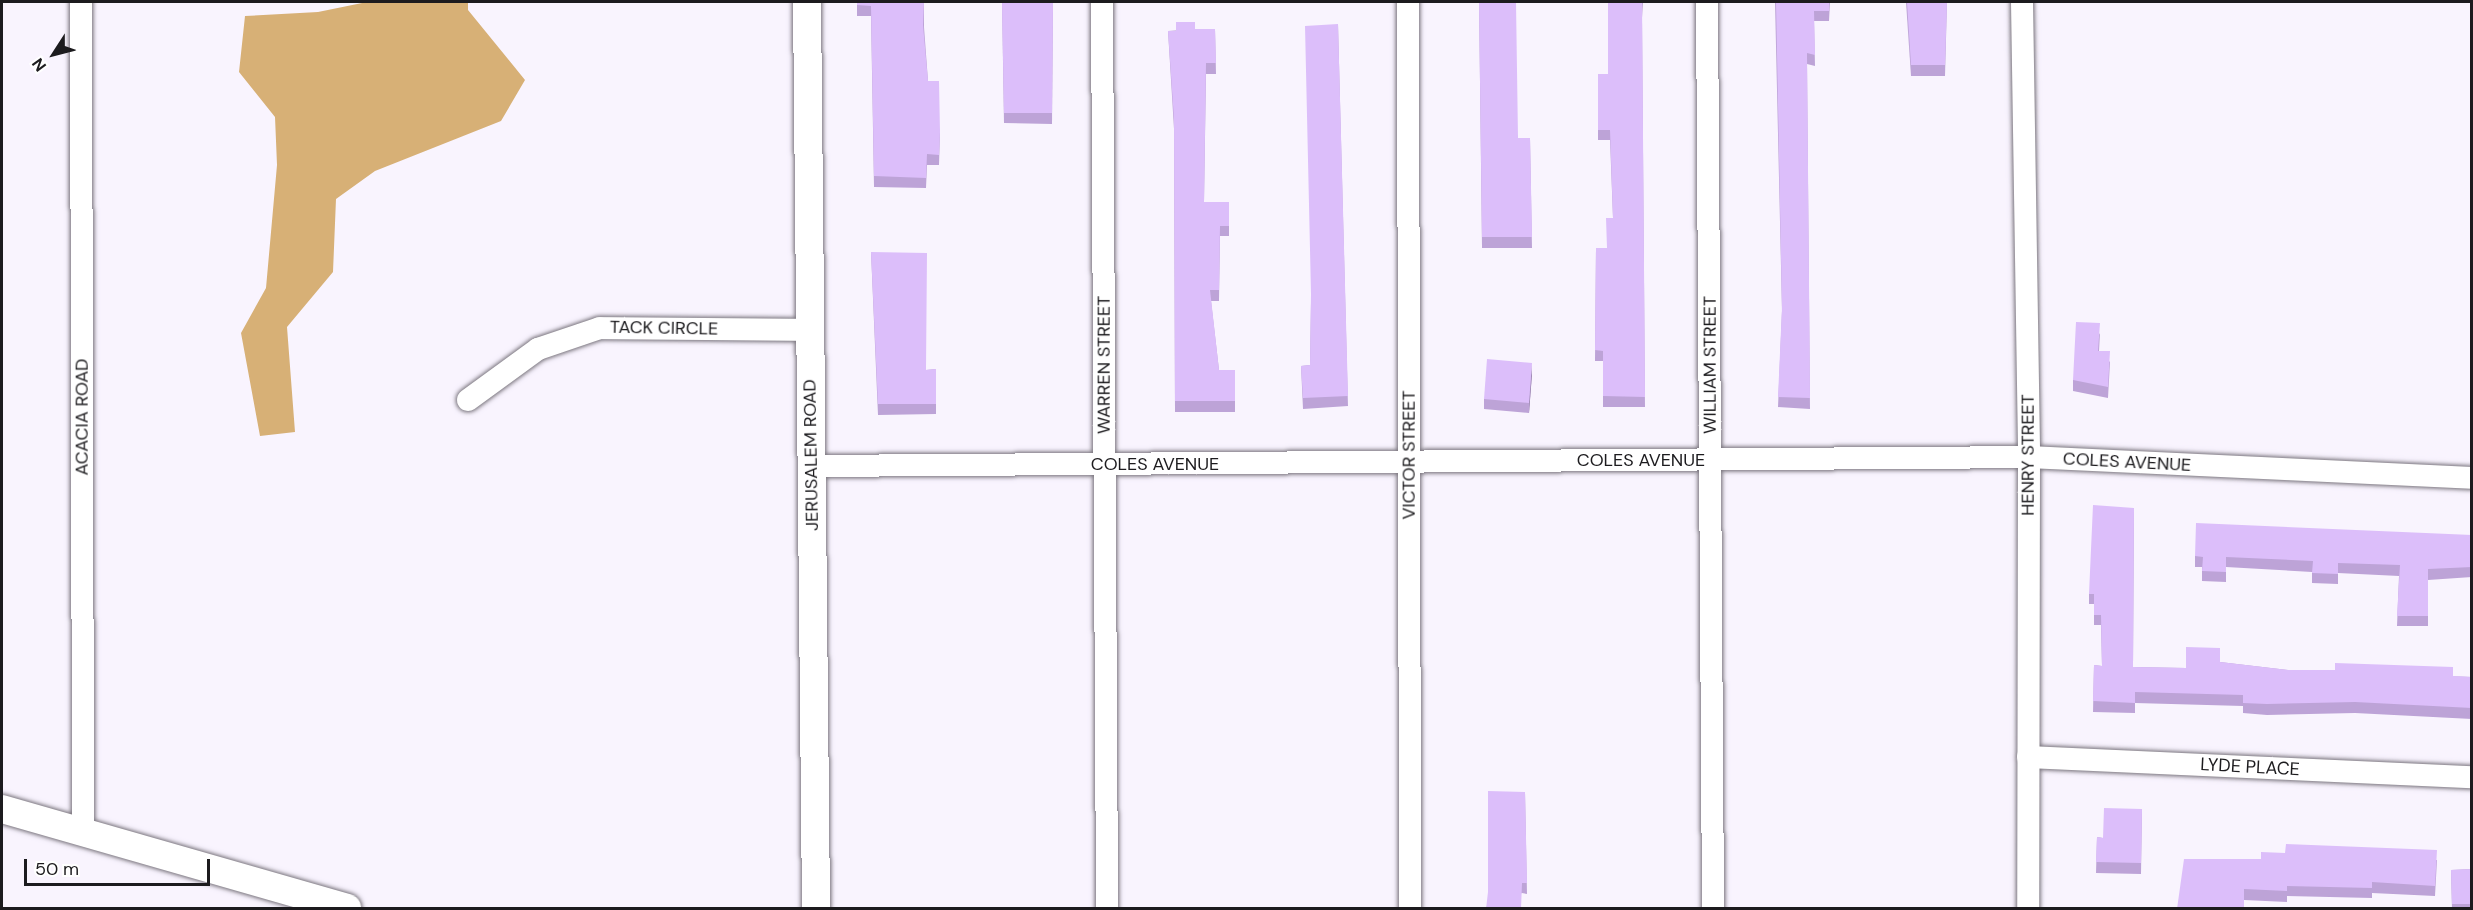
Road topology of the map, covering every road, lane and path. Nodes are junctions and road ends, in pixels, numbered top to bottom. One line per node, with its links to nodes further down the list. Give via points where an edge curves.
1 (81, 2): 18 (street, ACACIA ROAD)
2 (807, 2): 7 (street, JERUSALEM ROAD)
3 (1102, 2): 12 (street, WARREN STREET)
4 (1408, 2): 11 (street, VICTOR STREET)
5 (1707, 2): 10 (street, WILLIAM STREET)
6 (2022, 2): 9 (street, HENRY STREET)
7 (810, 330): 8 (street, TACK CIRCLE, via 600,327 538,349); 13 (street, JERUSALEM ROAD)
8 (468, 400)
9 (2029, 457): 10 (street, COLES AVENUE); 14 (street, COLES AVENUE); 15 (street, HENRY STREET)
10 (1710, 459): 11 (street, COLES AVENUE); 23 (street, WILLIAM STREET)
11 (1409, 462): 12 (street, COLES AVENUE); 22 (street, VICTOR STREET)
12 (1104, 464): 13 (street, COLES AVENUE); 21 (street, WARREN STREET)
13 (811, 466): 20 (street, JERUSALEM ROAD)
14 (2472, 478)
15 (2028, 757): 16 (street, LYDE PLACE); 24 (street, HENRY STREET)
16 (2472, 777)
17 (2, 809): 18 (street)
18 (83, 833): 19 (street)
19 (347, 909)
20 (816, 909)
21 (1107, 909)
22 (1410, 909)
23 (1713, 909)
24 (2028, 909)

